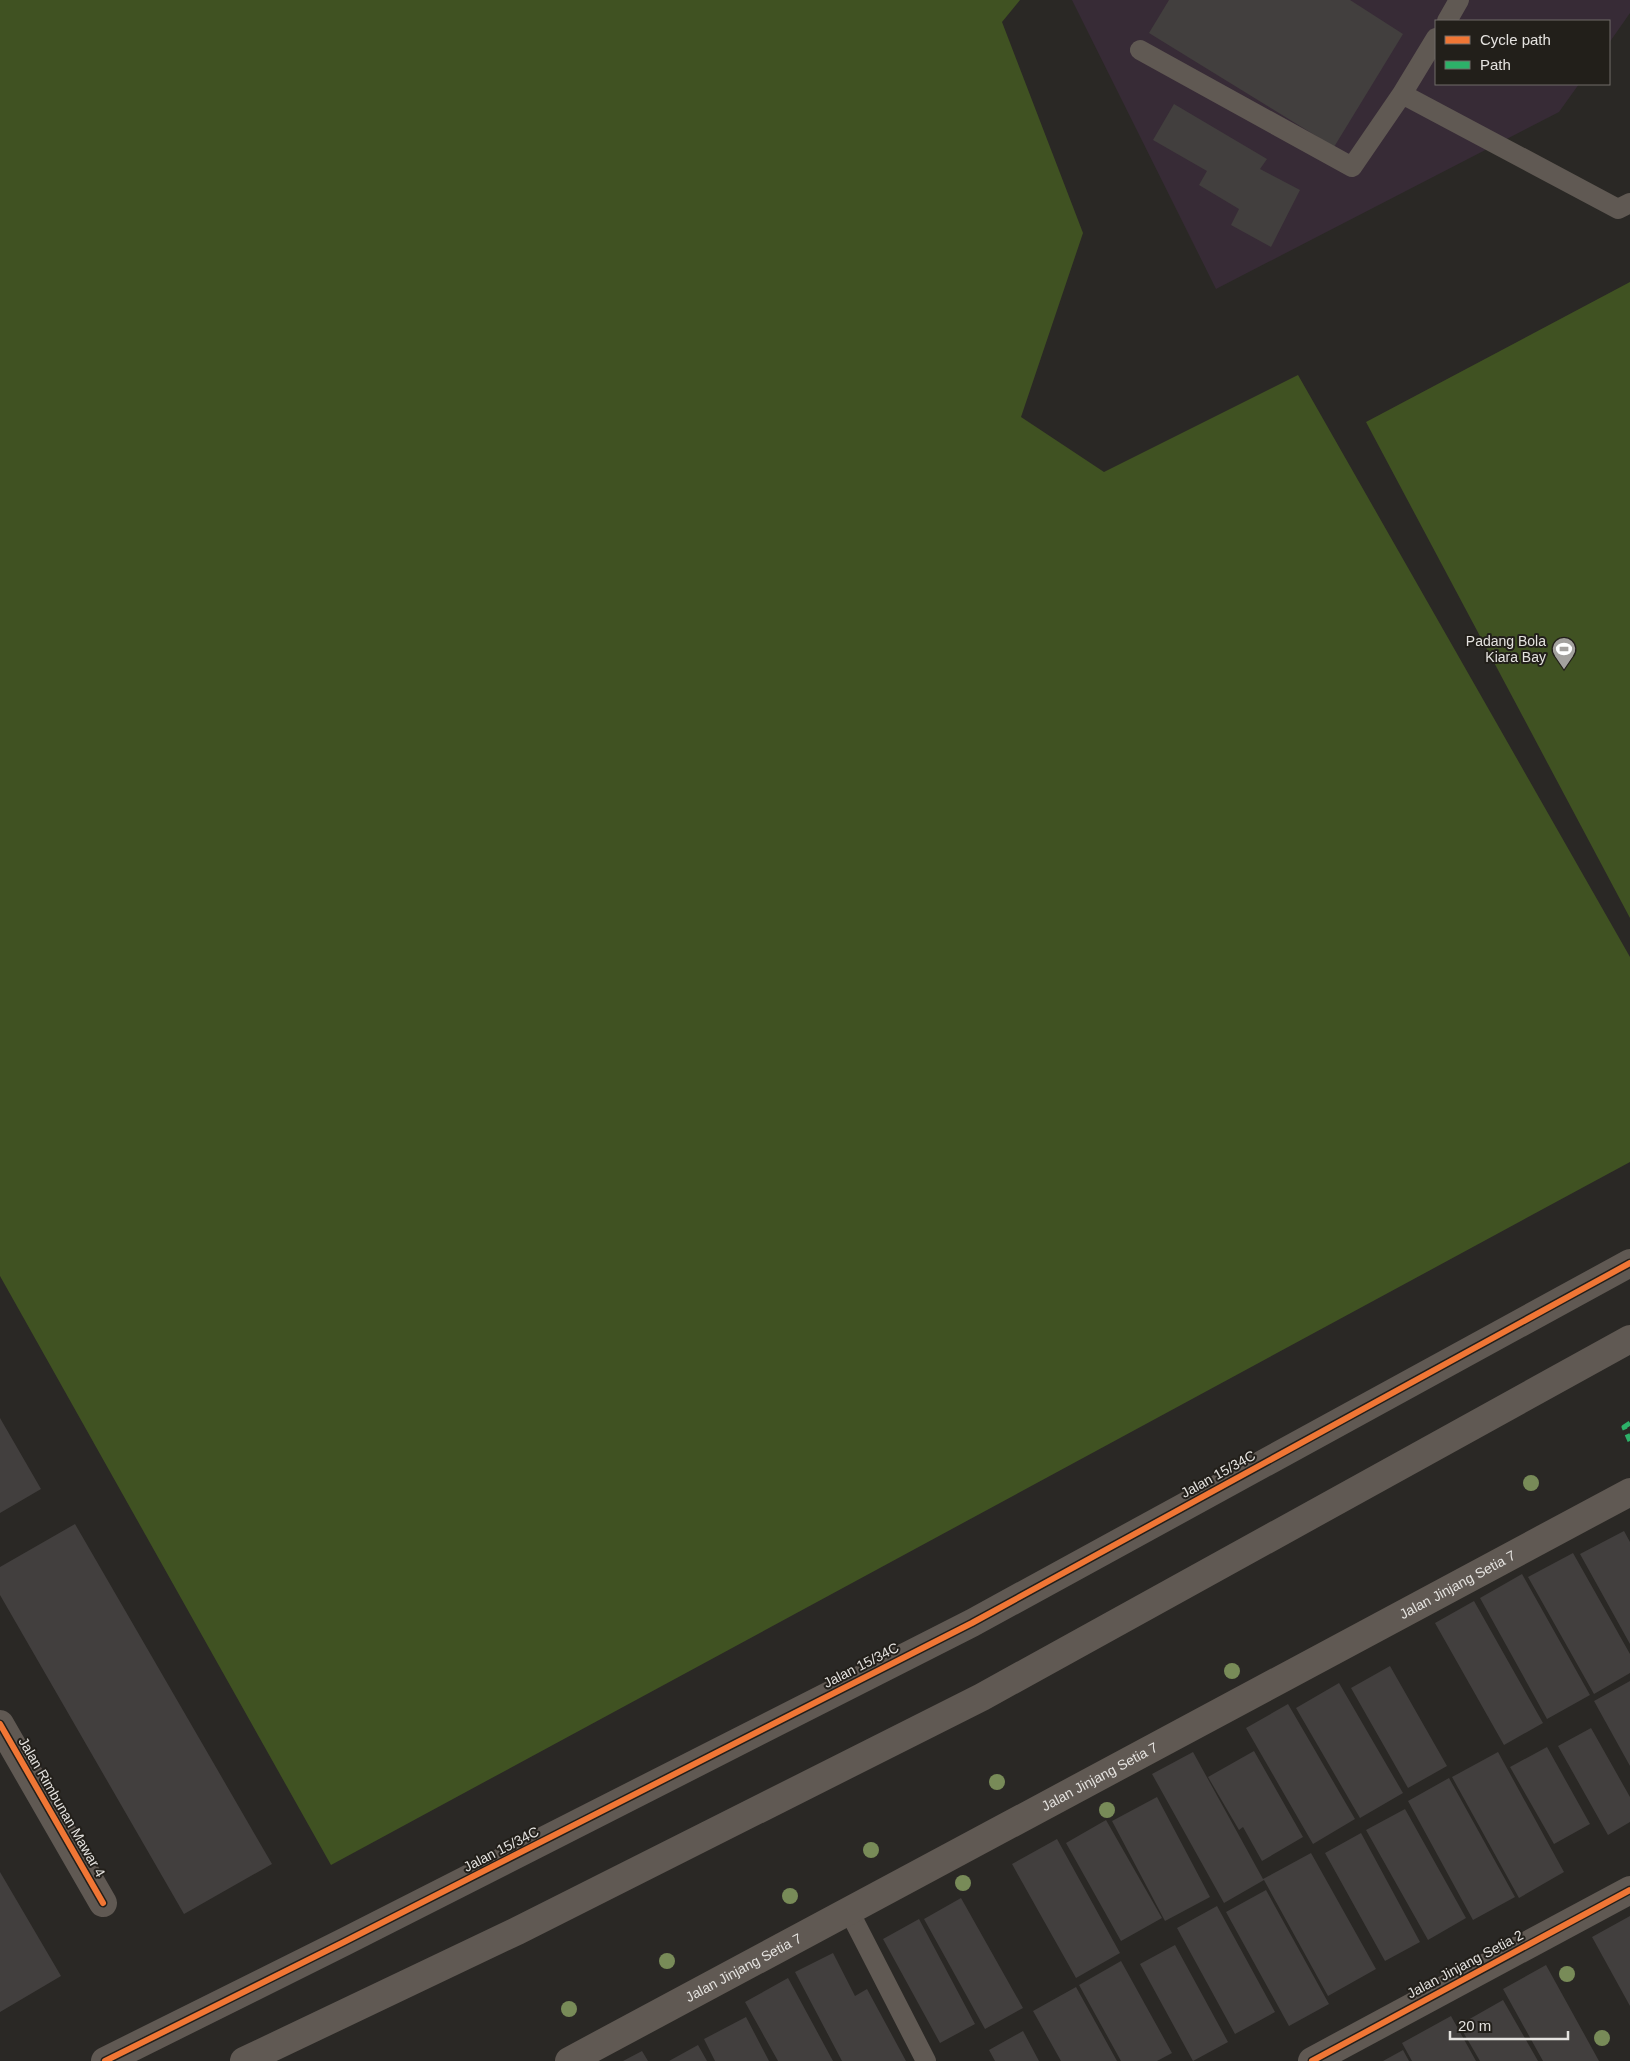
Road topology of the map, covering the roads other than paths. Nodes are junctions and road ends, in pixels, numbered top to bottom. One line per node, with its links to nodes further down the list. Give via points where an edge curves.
1 (1459, 0): 2 (lane)
2 (1447, 20)
3 (1435, 40): 5 (lane)
4 (1140, 50): 5 (lane, via 1352,167)
5 (1402, 94): 6 (lane, via 1618,209)
6 (1630, 203)
7 (1624, 1266): 14 (street, Jalan 15/34C, via 972,1623)
8 (1630, 1339): 15 (street, via 982,1698 517,1931)
9 (1630, 1492): 13 (street, Jalan Jinjang Setia 7)
10 (0, 1724): 12 (street, Jalan Rimbunan Mawar 4)
11 (1630, 1890): 18 (street, Jalan Jinjang Setia 2)
12 (103, 1903)
13 (849, 1911): 16 (street, Jalan Jinjang Setia 7); 17 (lane)
14 (105, 2061)
15 (244, 2061)
16 (570, 2061)
17 (926, 2061)
18 (1312, 2061)

